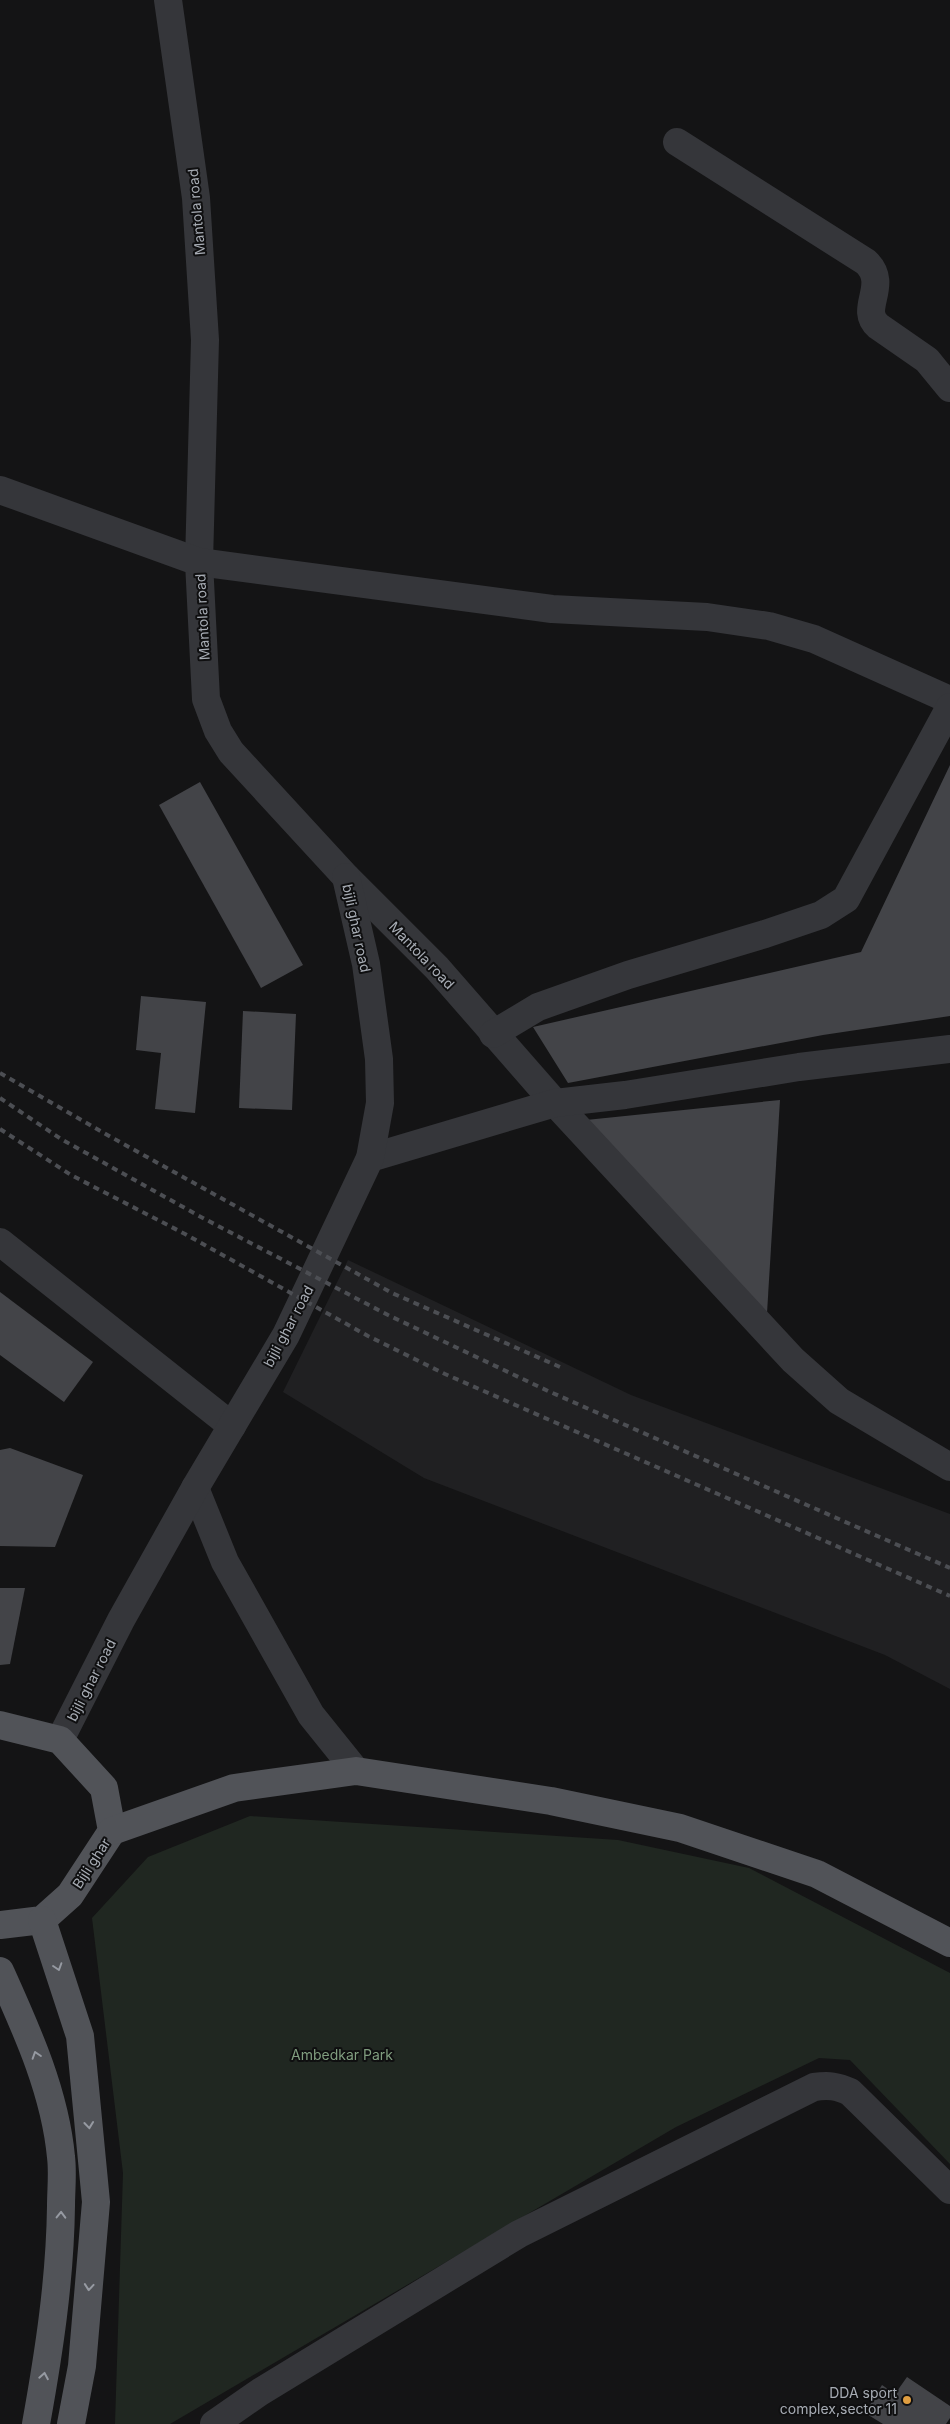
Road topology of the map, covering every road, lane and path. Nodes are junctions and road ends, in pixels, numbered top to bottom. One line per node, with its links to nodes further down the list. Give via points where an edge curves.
1 (168, 0): 5 (street, Mantola road, via 196,198 205,340)
2 (677, 142): 3 (street, via 866,262 875,273 877,283 871,320 927,360)
3 (950, 388)
4 (0, 490): 5 (street)
5 (198, 562): 6 (street, via 552,609 707,617 769,626 814,639); 8 (street, Mantola road, via 206,699 218,731 232,752)
6 (950, 700)
7 (950, 708): 9 (street, via 846,899 821,915 628,975 538,1007)
8 (346, 877): 9 (street, Mantola road, via 437,968); 12 (street, bijli ghar road, via 366,964 379,1059 380,1103)
9 (494, 1034): 11 (street, Mantola road)
10 (950, 1049): 11 (street, via 798,1067)
11 (555, 1103): 12 (street); 15 (street, Mantola road, via 793,1360 838,1401)
12 (370, 1158): 14 (street, bijli ghar road, via 286,1335)
13 (0, 1242): 14 (street)
14 (232, 1426): 16 (street, bijli ghar road)
15 (950, 1467)
16 (195, 1488): 18 (street, bijli ghar road, via 121,1620); 19 (street, via 225,1562 311,1715)
17 (0, 1725): 18 (main road)
18 (60, 1740): 20 (main road, Bijli ghar, via 104,1788)
19 (356, 1770): 20 (main road, via 234,1788); 23 (main road, via 551,1801 680,1828 818,1874)
20 (112, 1831): 21 (main road, Bijli ghar, via 70,1895)
21 (42, 1920): 22 (main road); 27 (main road, one-way to 27, via 80,2036 96,2202 82,2366)
22 (0, 1925)
23 (950, 1943)
24 (0, 1972): 26 (main road, one-way to 24, via 49,2350 60,2246 61,2157 50,2096 33,2043)
25 (950, 2190): 28 (street, via 850,2092 839,2086 814,2087 520,2234 260,2392)
26 (36, 2424)
27 (71, 2424)
28 (214, 2424)

